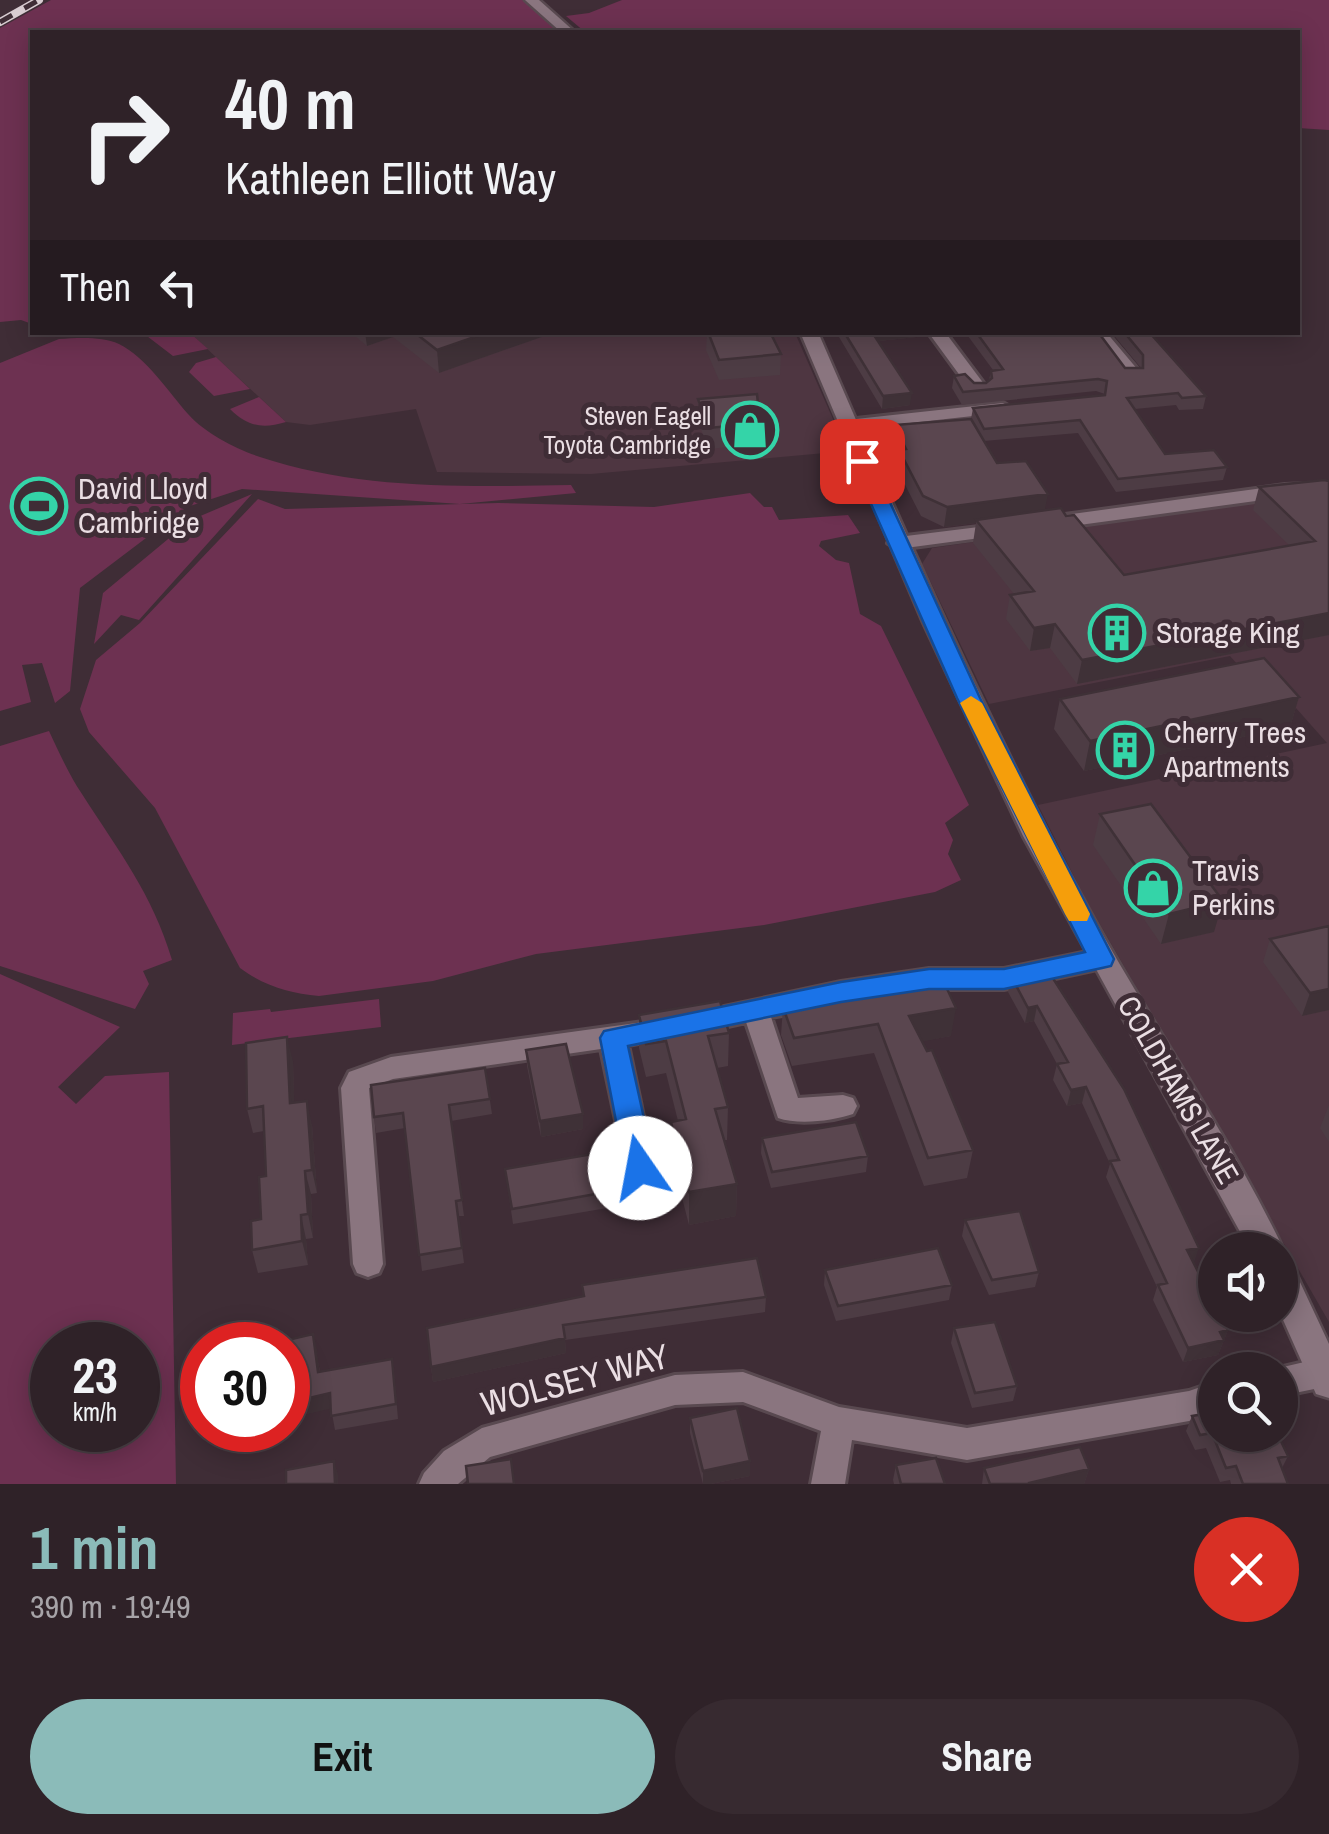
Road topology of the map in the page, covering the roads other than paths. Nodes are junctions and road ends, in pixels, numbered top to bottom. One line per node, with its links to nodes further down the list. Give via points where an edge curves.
1 (532, 0): 2 (street)
2 (566, 30)
3 (810, 335): 9 (street, COLDHAMS LANE)
4 (938, 335): 7 (street)
5 (1100, 335): 6 (street)
6 (1132, 374)
7 (978, 388)
8 (1028, 406): 9 (street)
9 (847, 425): 11 (street, COLDHAMS LANE)
10 (1329, 490): 11 (street)
11 (898, 543): 12 (street, COLDHAMS LANE, via 968,698)
12 (1102, 959): 13 (street, via 1004,979 929,979 859,989); 17 (street, COLDHAMS LANE)
13 (756, 1012): 14 (street); 15 (street, via 788,1110)
14 (613, 1038): 16 (street); 18 (street, via 391,1068 359,1080)
15 (842, 1106)
16 (640, 1168)
17 (1257, 1232)
18 (368, 1264)
19 (1298, 1315): 20 (street)
20 (1327, 1377): 21 (street)
21 (1298, 1379)
22 (1198, 1403): 23 (street, WOLSEY WAY, via 967,1444)
23 (839, 1422): 24 (street, WOLSEY WAY, via 743,1387 675,1390 482,1444); 25 (street)
24 (436, 1484)
25 (828, 1484)

